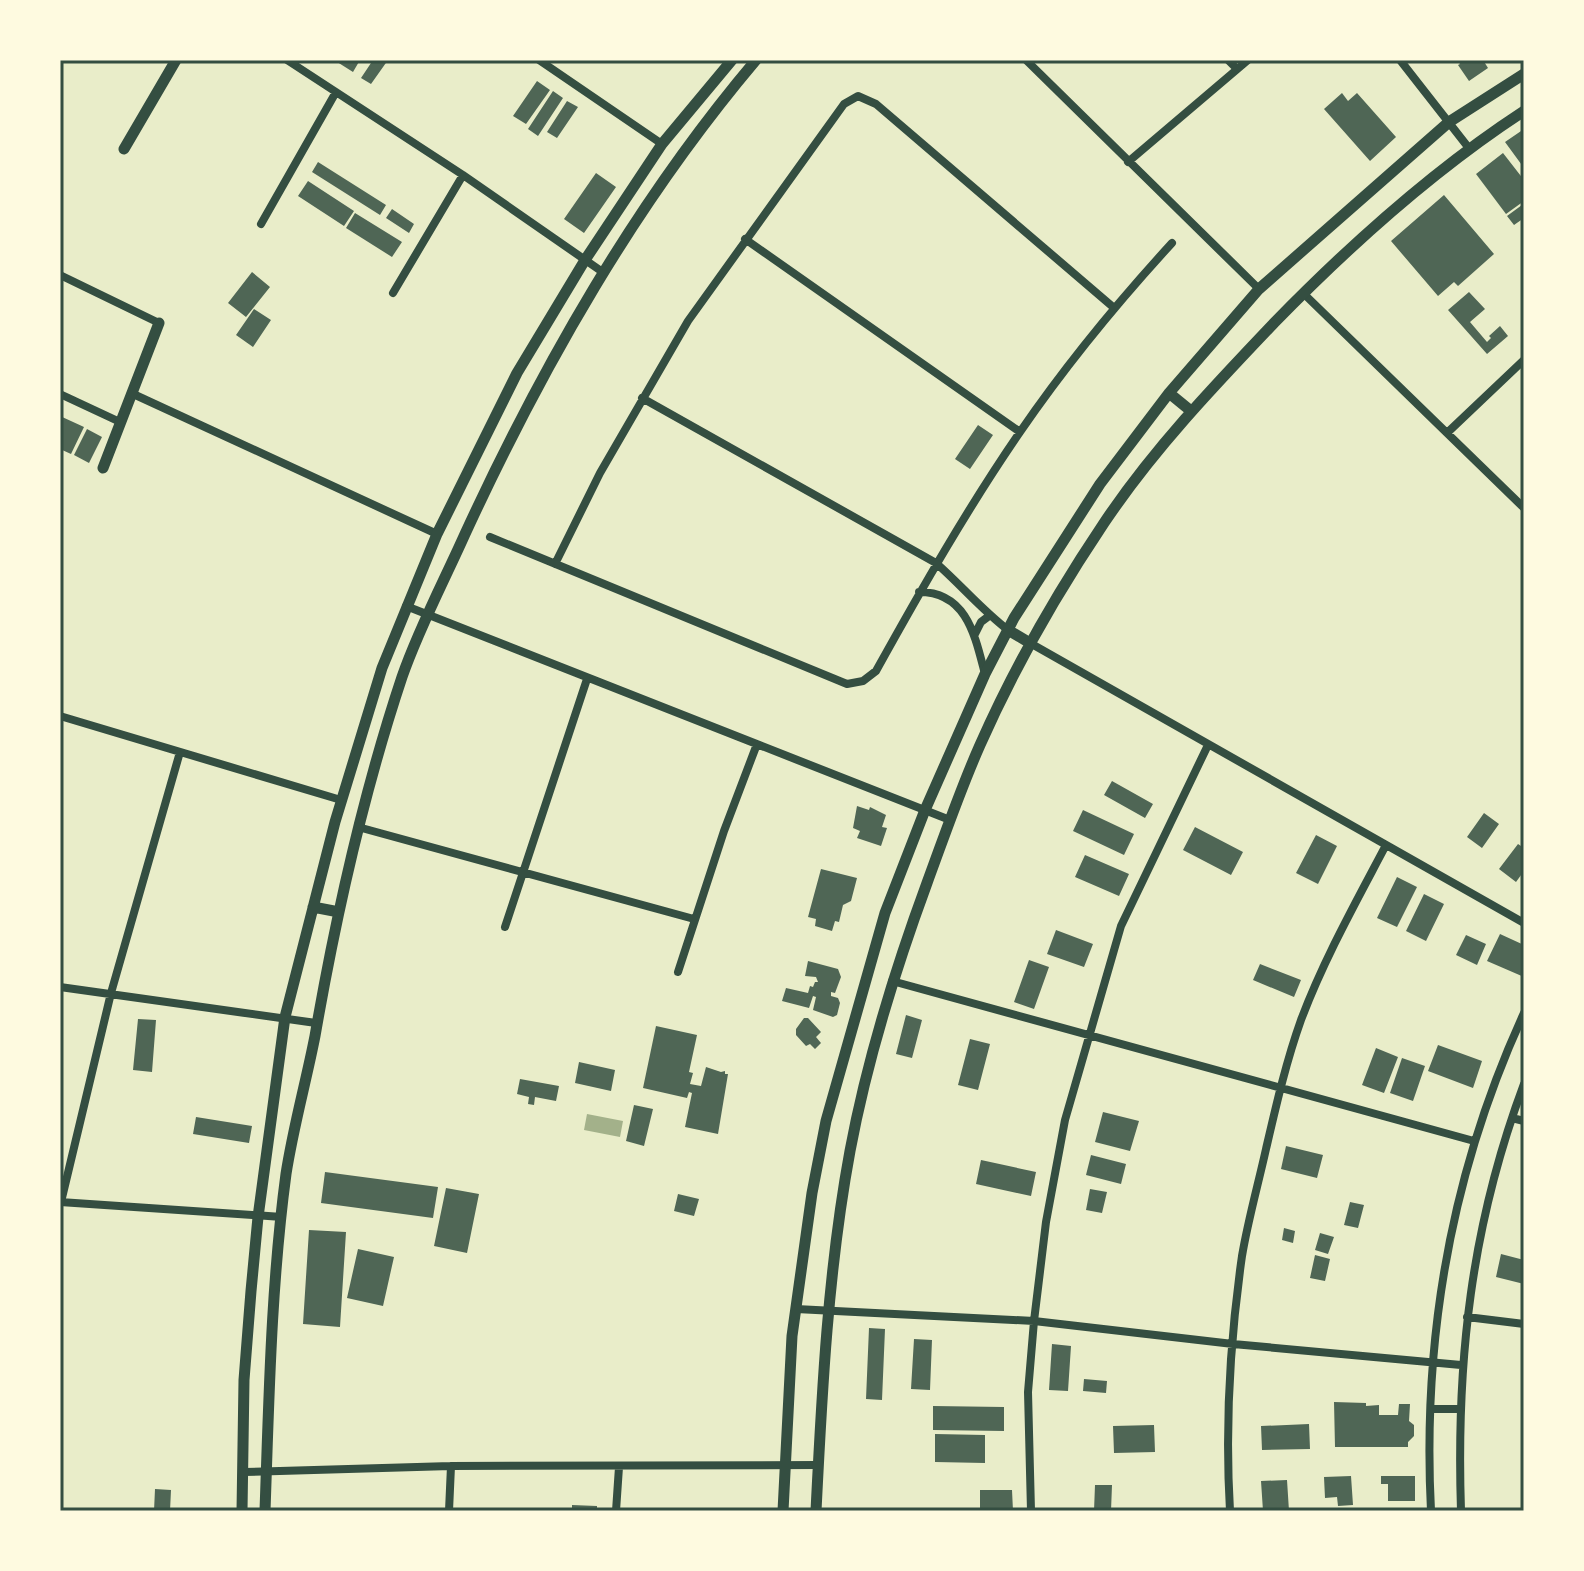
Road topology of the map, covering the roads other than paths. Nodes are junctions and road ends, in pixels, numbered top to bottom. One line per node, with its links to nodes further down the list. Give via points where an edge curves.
1 (176, 60): 17 (street)
2 (287, 60): 12 (street)
3 (539, 60): 15 (street)
4 (732, 60): 15 (street)
5 (756, 60): 18 (street)
6 (1026, 60): 19 (street)
7 (1228, 60): 10 (street)
8 (1248, 60): 10 (street)
9 (1400, 60): 14 (street)
10 (1237, 69): 19 (street)
11 (1524, 74): 14 (street)
12 (336, 92): 20 (street); 21 (street)
13 (1524, 111): 16 (street)
14 (1449, 122): 16 (street); 27 (street)
15 (662, 144): 18 (street); 24 (street)
16 (1468, 147): 29 (street)
17 (124, 149)
18 (679, 157): 25 (street)
19 (1128, 162): 27 (street)
20 (463, 175): 24 (street); 28 (street)
21 (261, 224)
22 (745, 239): 30 (street, via 844,104 858,96 876,104); 36 (street); 39 (street)
23 (1172, 243): 30 (street)
24 (585, 260): 25 (street); 42 (street, via 517,373)
25 (604, 273): 43 (street, via 537,384)
26 (60, 275): 31 (street)
27 (1259, 289): 34 (street)
28 (393, 293)
29 (1303, 293): 37 (street); 40 (street)
30 (1113, 307): 39 (street)
31 (159, 323): 33 (street)
32 (1524, 360): 40 (street)
33 (131, 393): 38 (street); 45 (street)
34 (1169, 393): 37 (street); 53 (street, via 1100,484)
35 (60, 394): 38 (street)
36 (642, 398): 47 (street); 48 (street)
37 (1191, 411): 55 (street, via 1106,521)
38 (120, 422): 41 (street)
39 (1020, 432): 47 (street)
40 (1447, 433): 44 (street)
41 (103, 468)
42 (471, 468): 43 (street); 45 (street)
43 (492, 476): 51 (street)
44 (1524, 508)
45 (437, 534): 50 (street)
46 (490, 537): 48 (street)
47 (936, 563): 49 (street); 52 (street)
48 (555, 564): 49 (street, via 847,684 876,671)
49 (919, 592): 54 (street, via 950,600)
50 (406, 606): 51 (street); 62 (street)
51 (428, 615): 57 (street); 65 (street, via 403,675)
52 (989, 616): 53 (street); 54 (street)
53 (1008, 630): 55 (street); 56 (street)
54 (975, 634): 56 (street)
55 (1030, 643): 60 (street); 64 (street)
56 (985, 674): 63 (street)
57 (587, 679): 59 (street); 67 (street)
58 (60, 716): 61 (street)
59 (757, 744): 63 (street); 70 (street)
60 (1208, 745): 66 (street); 80 (street, via 1121,926)
61 (180, 752): 62 (street); 76 (street)
62 (341, 800): 68 (street)
63 (925, 810): 64 (street); 89 (street, via 885,913 826,1121)
64 (950, 820): 74 (street)
65 (358, 827): 67 (street); 69 (street)
66 (1386, 845): 71 (street); 82 (street, via 1324,963)
67 (522, 872): 70 (street); 72 (street)
68 (313, 907): 69 (street); 78 (street)
69 (339, 912): 79 (street)
70 (694, 919): 73 (street)
71 (1524, 923)
72 (505, 927)
73 (678, 972)
74 (892, 981): 80 (street); 90 (street, via 851,1148)
75 (60, 987): 76 (street)
76 (111, 993): 78 (street); 86 (street)
77 (1524, 1013): 85 (street)
78 (285, 1017): 79 (street); 87 (street)
79 (316, 1023): 88 (street)
80 (1088, 1036): 82 (street); 92 (street, via 1050,1197)
81 (1524, 1084): 83 (street)
82 (1281, 1088): 85 (street); 94 (street, via 1242,1255)
83 (1512, 1118): 84 (street); 91 (street, via 1481,1228)
84 (1524, 1121)
85 (1474, 1141): 95 (street, via 1447,1247)
86 (61, 1202): 87 (street)
87 (258, 1217): 88 (street); 104 (street, via 244,1380)
88 (282, 1217): 103 (street)
89 (796, 1309): 90 (street); 99 (street)
90 (827, 1312): 92 (street); 100 (street)
91 (1467, 1317): 93 (street); 96 (street)
92 (1034, 1321): 94 (street); 111 (street, via 1028,1392)
93 (1524, 1324)
94 (1233, 1344): 95 (street); 112 (street)
95 (1432, 1363): 96 (street); 97 (street)
96 (1461, 1365): 98 (street)
97 (1431, 1409): 98 (street); 113 (street)
98 (1459, 1409): 114 (street)
99 (785, 1465): 100 (street); 102 (street); 109 (street)
100 (818, 1465): 110 (street)
101 (451, 1466): 102 (street); 103 (street); 107 (street)
102 (619, 1467): 108 (street)
103 (266, 1470): 104 (street); 106 (street)
104 (244, 1472): 105 (street)
105 (242, 1511)
106 (265, 1511)
107 (449, 1511)
108 (616, 1511)
109 (783, 1511)
110 (816, 1511)
111 (1031, 1511)
112 (1230, 1511)
113 (1431, 1511)
114 (1461, 1511)

